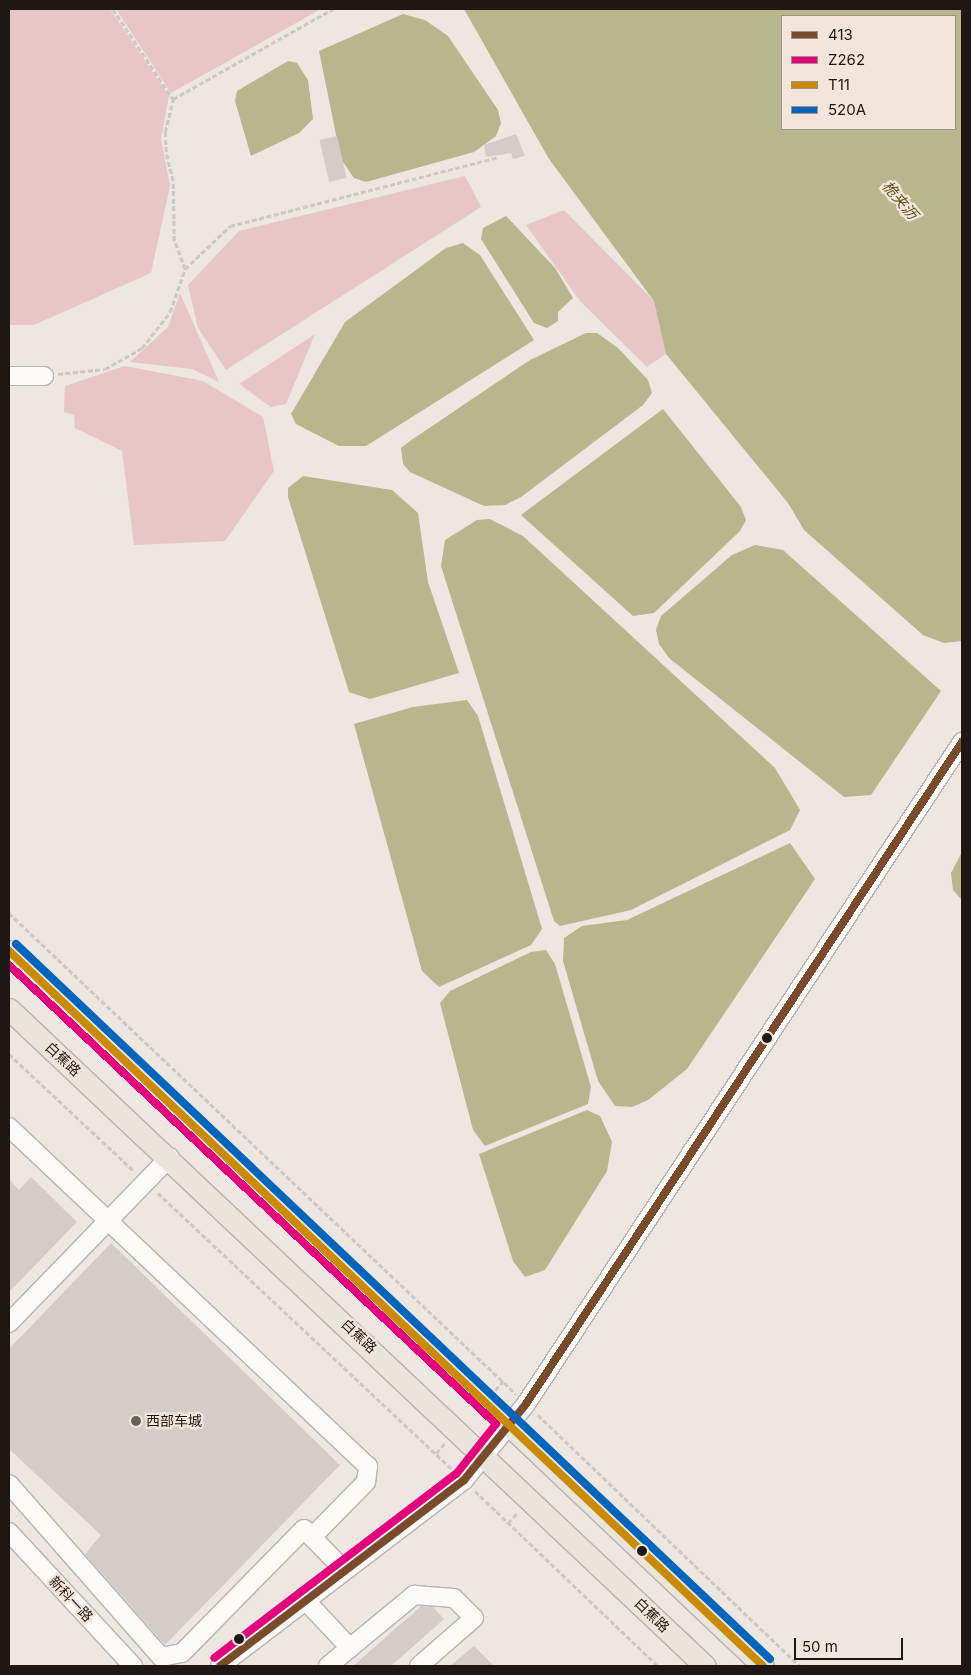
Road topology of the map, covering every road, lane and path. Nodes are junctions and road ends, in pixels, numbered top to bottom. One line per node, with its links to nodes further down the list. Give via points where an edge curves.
1 (112, 9): 3 (path)
2 (333, 9): 3 (path)
3 (173, 99): 5 (path, via 166,142 173,181 174,241)
4 (498, 157): 5 (path, via 230,226)
5 (185, 269): 7 (path, via 158,332 125,361 105,369)
6 (9, 376): 7 (street)
7 (44, 376)
8 (962, 742): 18 (street)
9 (9, 914): 18 (path)
10 (9, 951): 19 (main road)
11 (9, 1009): 14 (main road, 白蕉路)
12 (9, 1054): 15 (path)
13 (10, 1131): 16 (street)
14 (170, 1157): 15 (street); 20 (main road, 白蕉路)
15 (146, 1182): 16 (street); 21 (path)
16 (108, 1220): 17 (street); 24 (street, via 368,1466 366,1482)
17 (9, 1323)
18 (526, 1404): 19 (street); 35 (path)
19 (510, 1423): 20 (street); 34 (main road)
20 (485, 1454): 21 (street); 33 (main road, 白蕉路)
21 (464, 1480): 25 (street); 32 (path)
22 (9, 1484): 24 (street, via 161,1657 182,1653 304,1529)
23 (9, 1532): 28 (street, 新科一路)
24 (312, 1537): 25 (street)
25 (344, 1570): 26 (street)
26 (305, 1600): 27 (street); 29 (street)
27 (350, 1648): 30 (street); 31 (street, via 414,1595 454,1598 474,1618)
28 (133, 1666)
29 (220, 1666)
30 (328, 1666)
31 (419, 1666)
32 (658, 1666)
33 (705, 1666)
34 (763, 1666)
35 (800, 1666)

